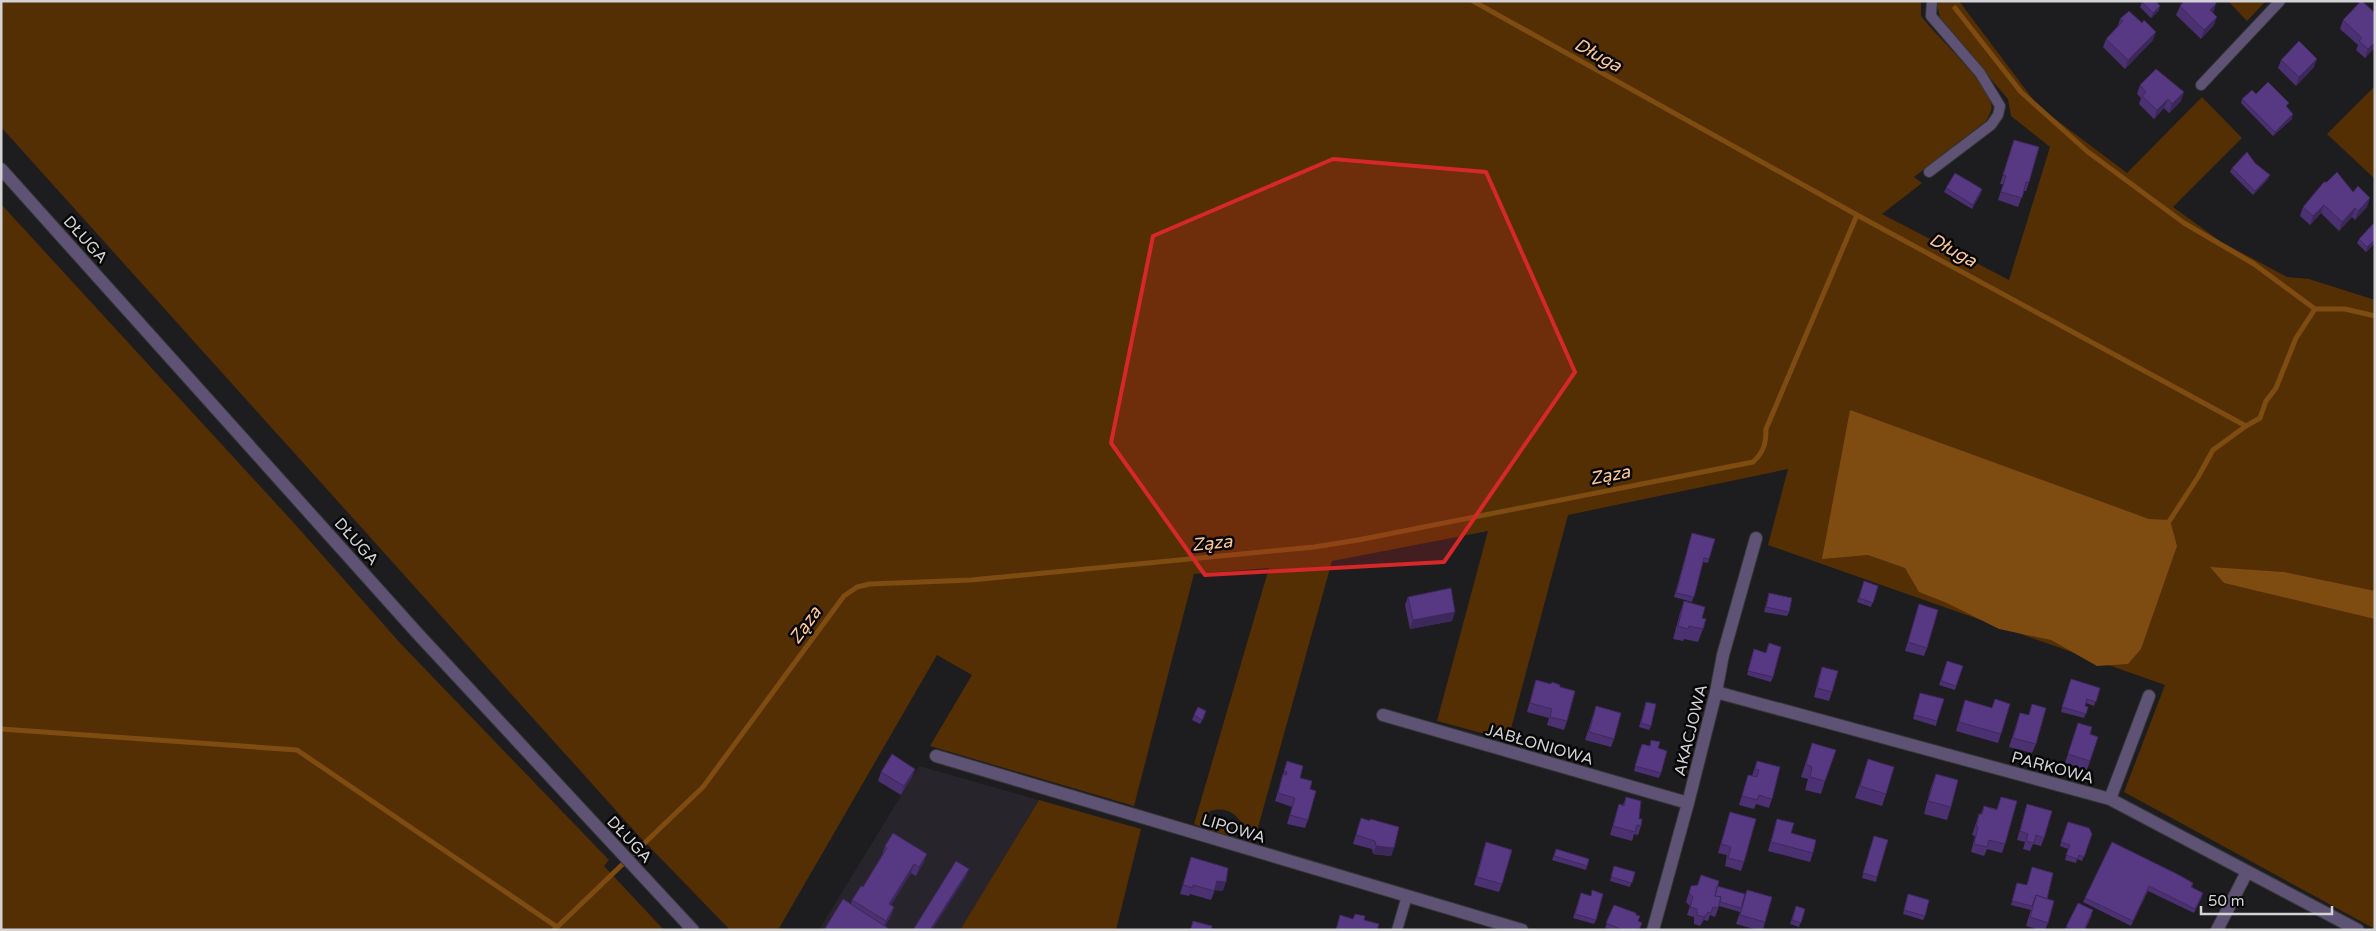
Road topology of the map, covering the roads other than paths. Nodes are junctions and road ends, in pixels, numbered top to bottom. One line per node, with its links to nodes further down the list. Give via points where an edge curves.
1 (1932, 1): 5 (lane, via 1931,16 1980,73 2000,106 1991,125)
2 (2280, 1): 3 (lane)
3 (2201, 85)
4 (1, 169): 15 (street, DŁUGA, via 418,634)
5 (1929, 172)
6 (1756, 538): 7 (street, AKACJOWA, via 1723,655)
7 (1716, 692): 11 (street, PARKOWA); 12 (street, AKACJOWA)
8 (2149, 696): 11 (street)
9 (1383, 715): 12 (street, JABŁONIOWA)
10 (936, 756): 14 (street, LIPOWA)
11 (2110, 800): 13 (street, PARKOWA)
12 (1688, 803): 18 (street, AKACJOWA)
13 (2247, 872): 19 (street); 20 (street, PARKOWA)
14 (1406, 896): 16 (lane); 17 (street, LIPOWA)
15 (693, 930)
16 (1397, 930)
17 (1522, 930)
18 (1653, 930)
19 (2217, 930)
20 (2358, 930)

